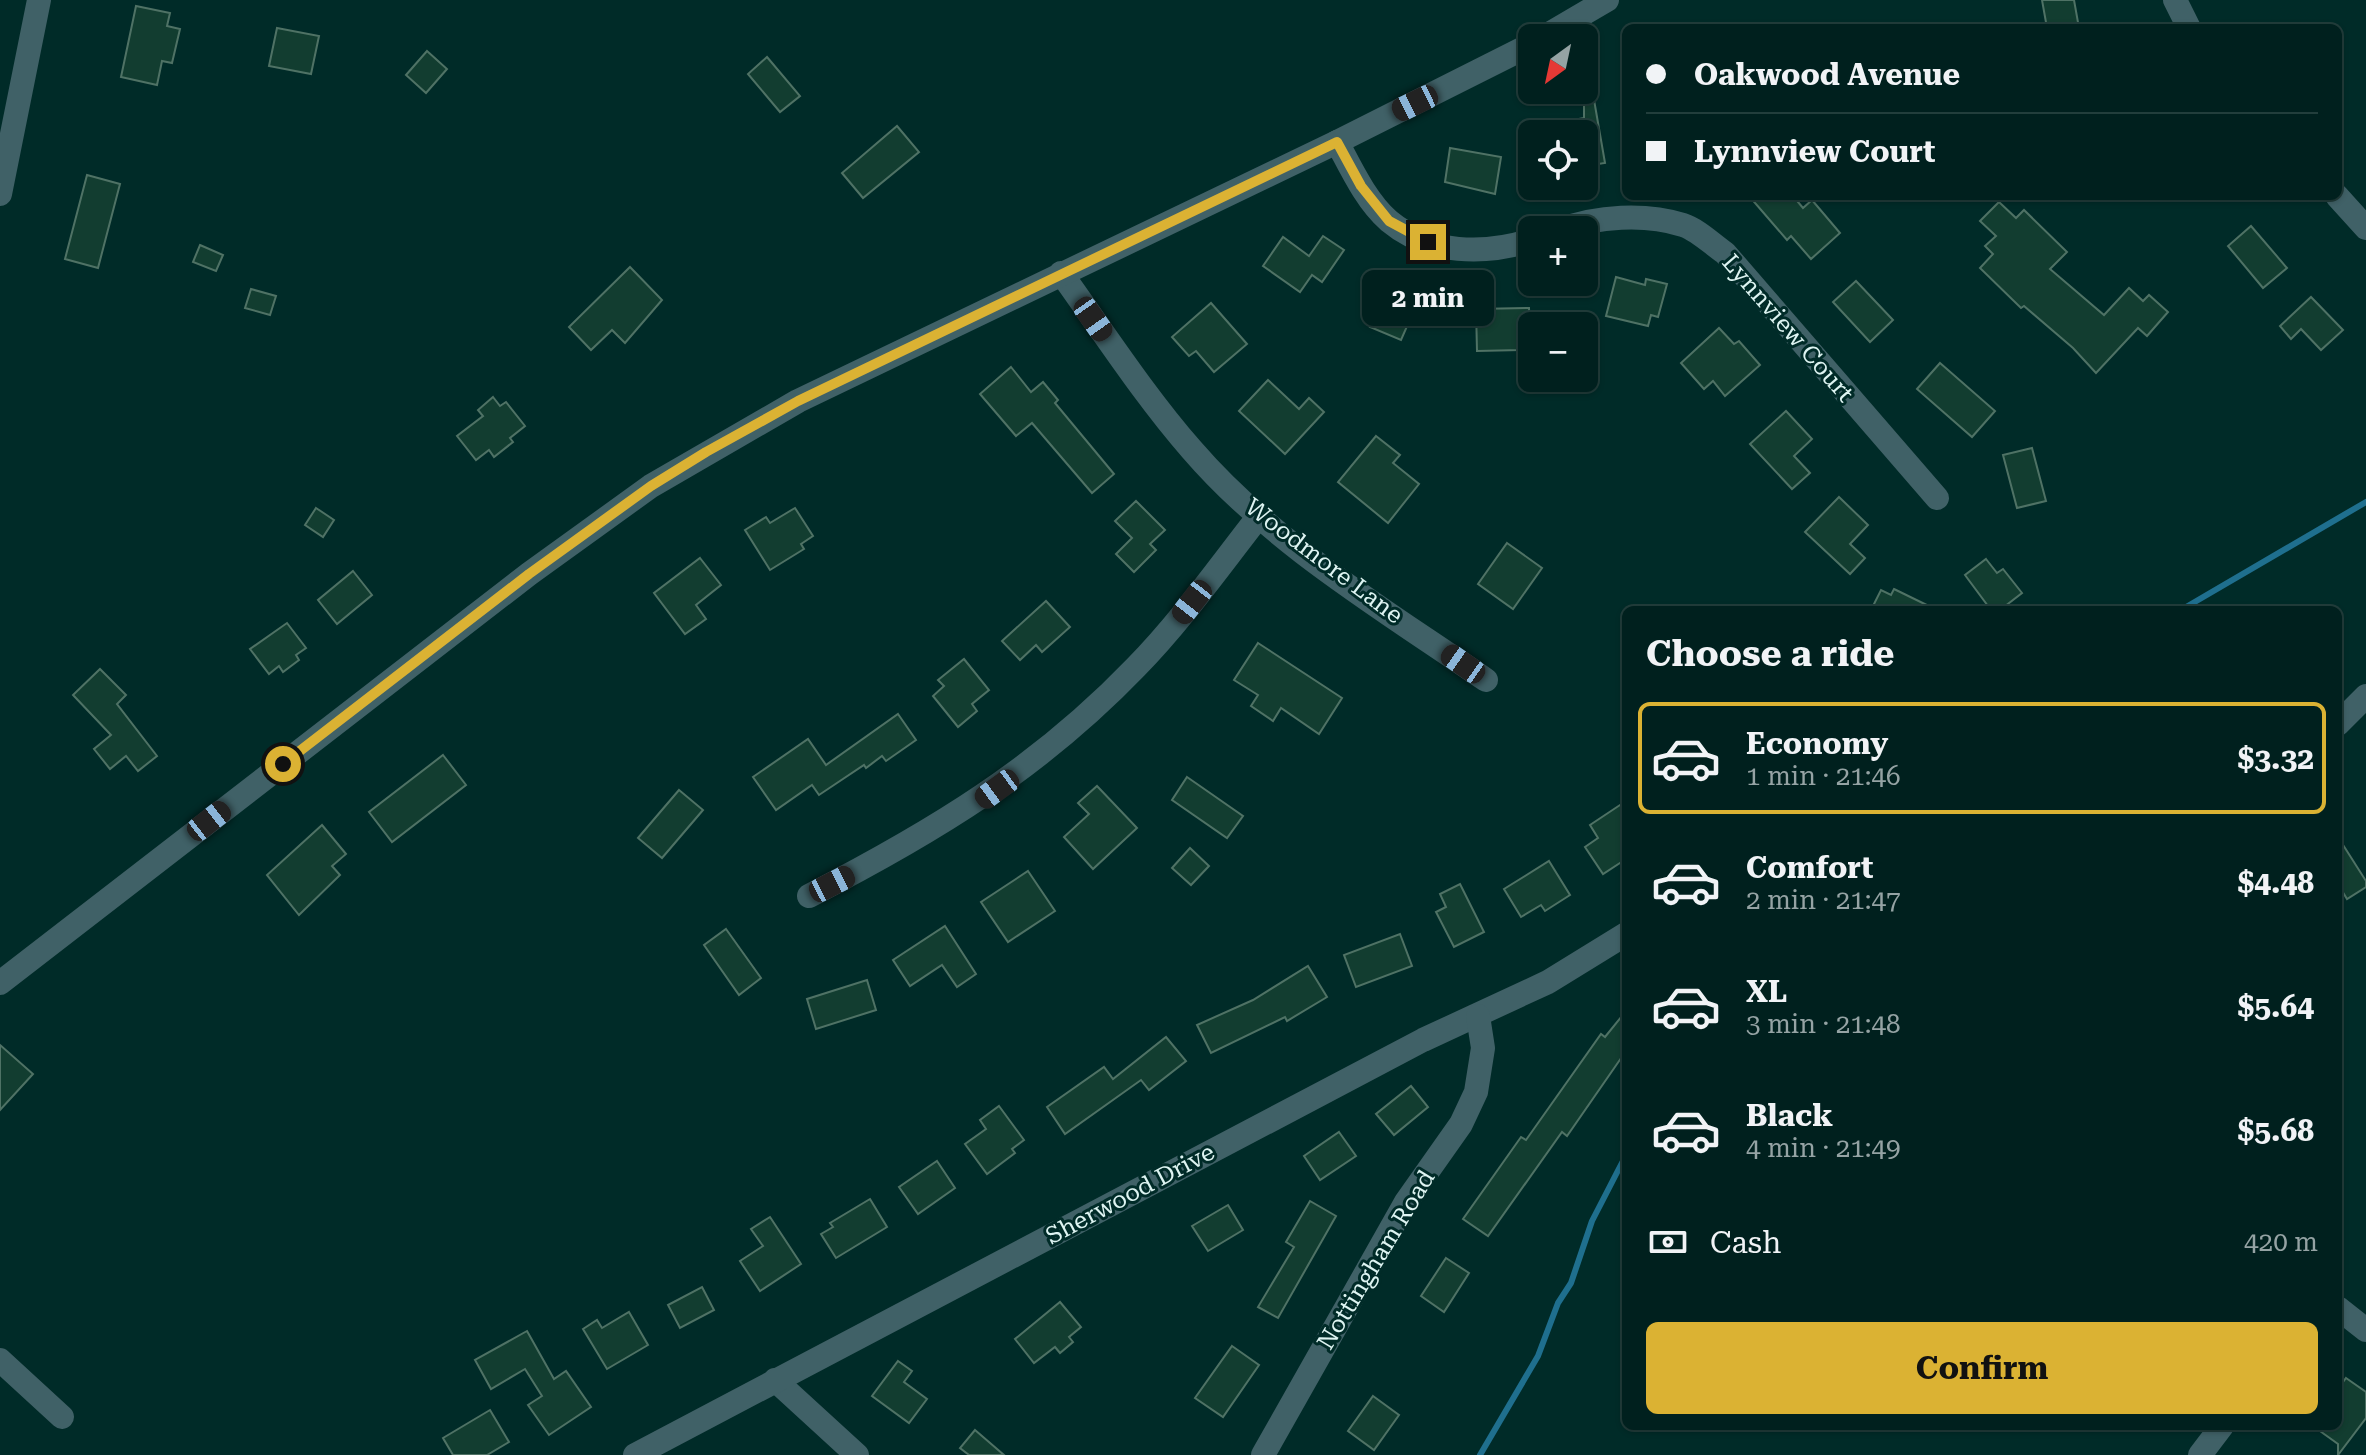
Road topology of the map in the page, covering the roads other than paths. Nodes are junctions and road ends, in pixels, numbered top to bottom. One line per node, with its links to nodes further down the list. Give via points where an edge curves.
1 (39, 0): 8 (street)
2 (1607, 0): 4 (street)
3 (2175, 0): 5 (street)
4 (1566, 24)
5 (2187, 24)
6 (1518, 51): 7 (street)
7 (1337, 142): 12 (street, via 1361,186 1389,221 1428,242 1465,251); 13 (street)
8 (0, 194)
9 (2341, 200): 11 (street)
10 (1598, 221): 14 (street, Lynnview Court, via 1643,217 1686,226 1725,253)
11 (2366, 228)
12 (1518, 244)
13 (1061, 273): 15 (street, Woodmore Lane, via 1194,452); 21 (street, via 798,401 651,486 529,574)
14 (1937, 498)
15 (1259, 516): 16 (street, Woodmore Lane); 19 (street, via 1135,668 1035,760 978,803)
16 (1486, 680)
17 (2366, 696): 18 (street)
18 (2342, 720)
19 (809, 896)
20 (1622, 936): 22 (street, Sherwood Drive, via 1548,982)
21 (0, 983)
22 (1478, 1016): 26 (street, Sherwood Drive); 31 (street, Nottingham Road, via 1483,1048 1476,1092 1461,1124 1406,1202)
23 (2342, 1311): 24 (street)
24 (2366, 1330)
25 (0, 1360): 27 (street)
26 (775, 1380): 29 (street, Sherwood Drive); 30 (street)
27 (62, 1417)
28 (2219, 1430): 32 (street)
29 (635, 1455)
30 (857, 1455)
31 (1263, 1455)
32 (2200, 1455)

